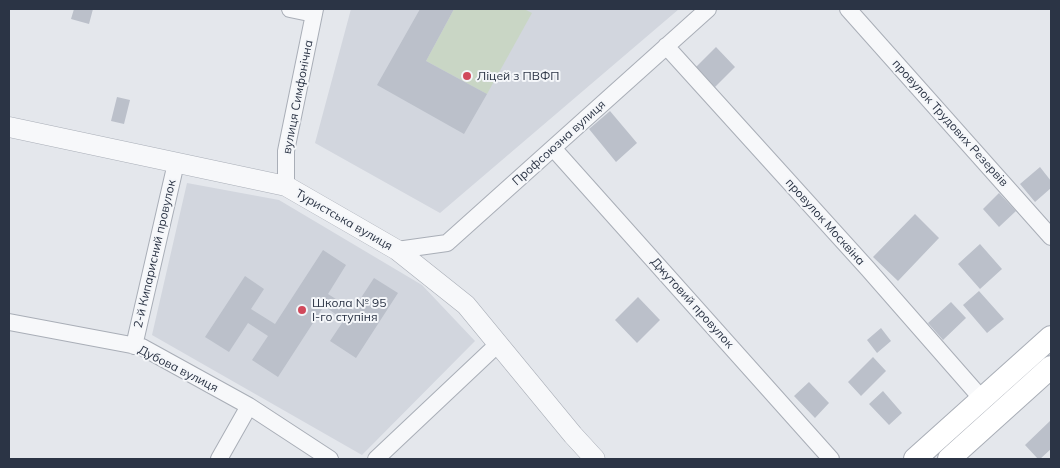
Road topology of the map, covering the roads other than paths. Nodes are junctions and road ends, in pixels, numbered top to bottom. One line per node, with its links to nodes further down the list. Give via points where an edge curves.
1 (290, 9): 4 (street)
2 (708, 9): 5 (street, Профсоюзна вулиця)
3 (848, 9): 10 (street, провулок Трудових Резервів)
4 (315, 11): 9 (street, вулиця Симфонічна, via 286,151)
5 (666, 46): 7 (street, Профсоюзна вулиця); 18 (street, провулок Москвіна)
6 (9, 127): 8 (street, Туристська вулиця)
7 (553, 148): 11 (street, Профсоюзна вулиця, via 447,243); 24 (street, Джутовий провулок)
8 (176, 163): 9 (street, Туристська вулиця); 15 (street, 2-й Кипарисний провулок)
9 (286, 186): 11 (street, Туристська вулиця)
10 (1051, 237)
11 (397, 250): 14 (street, Туристська вулиця, via 466,305)
12 (9, 322): 15 (street, Дубова вулиця)
13 (1051, 337): 16 (main road)
14 (498, 344): 22 (street); 23 (street, Туристська вулиця)
15 (134, 346): 19 (street, Дубова вулиця)
16 (1028, 358): 17 (street); 18 (main road)
17 (1048, 375): 26 (main road)
18 (982, 399): 25 (main road)
19 (249, 406): 20 (street); 21 (street, Дубова вулиця)
20 (219, 459)
21 (330, 459)
22 (376, 459)
23 (595, 459)
24 (831, 459)
25 (916, 459)
26 (949, 459)

